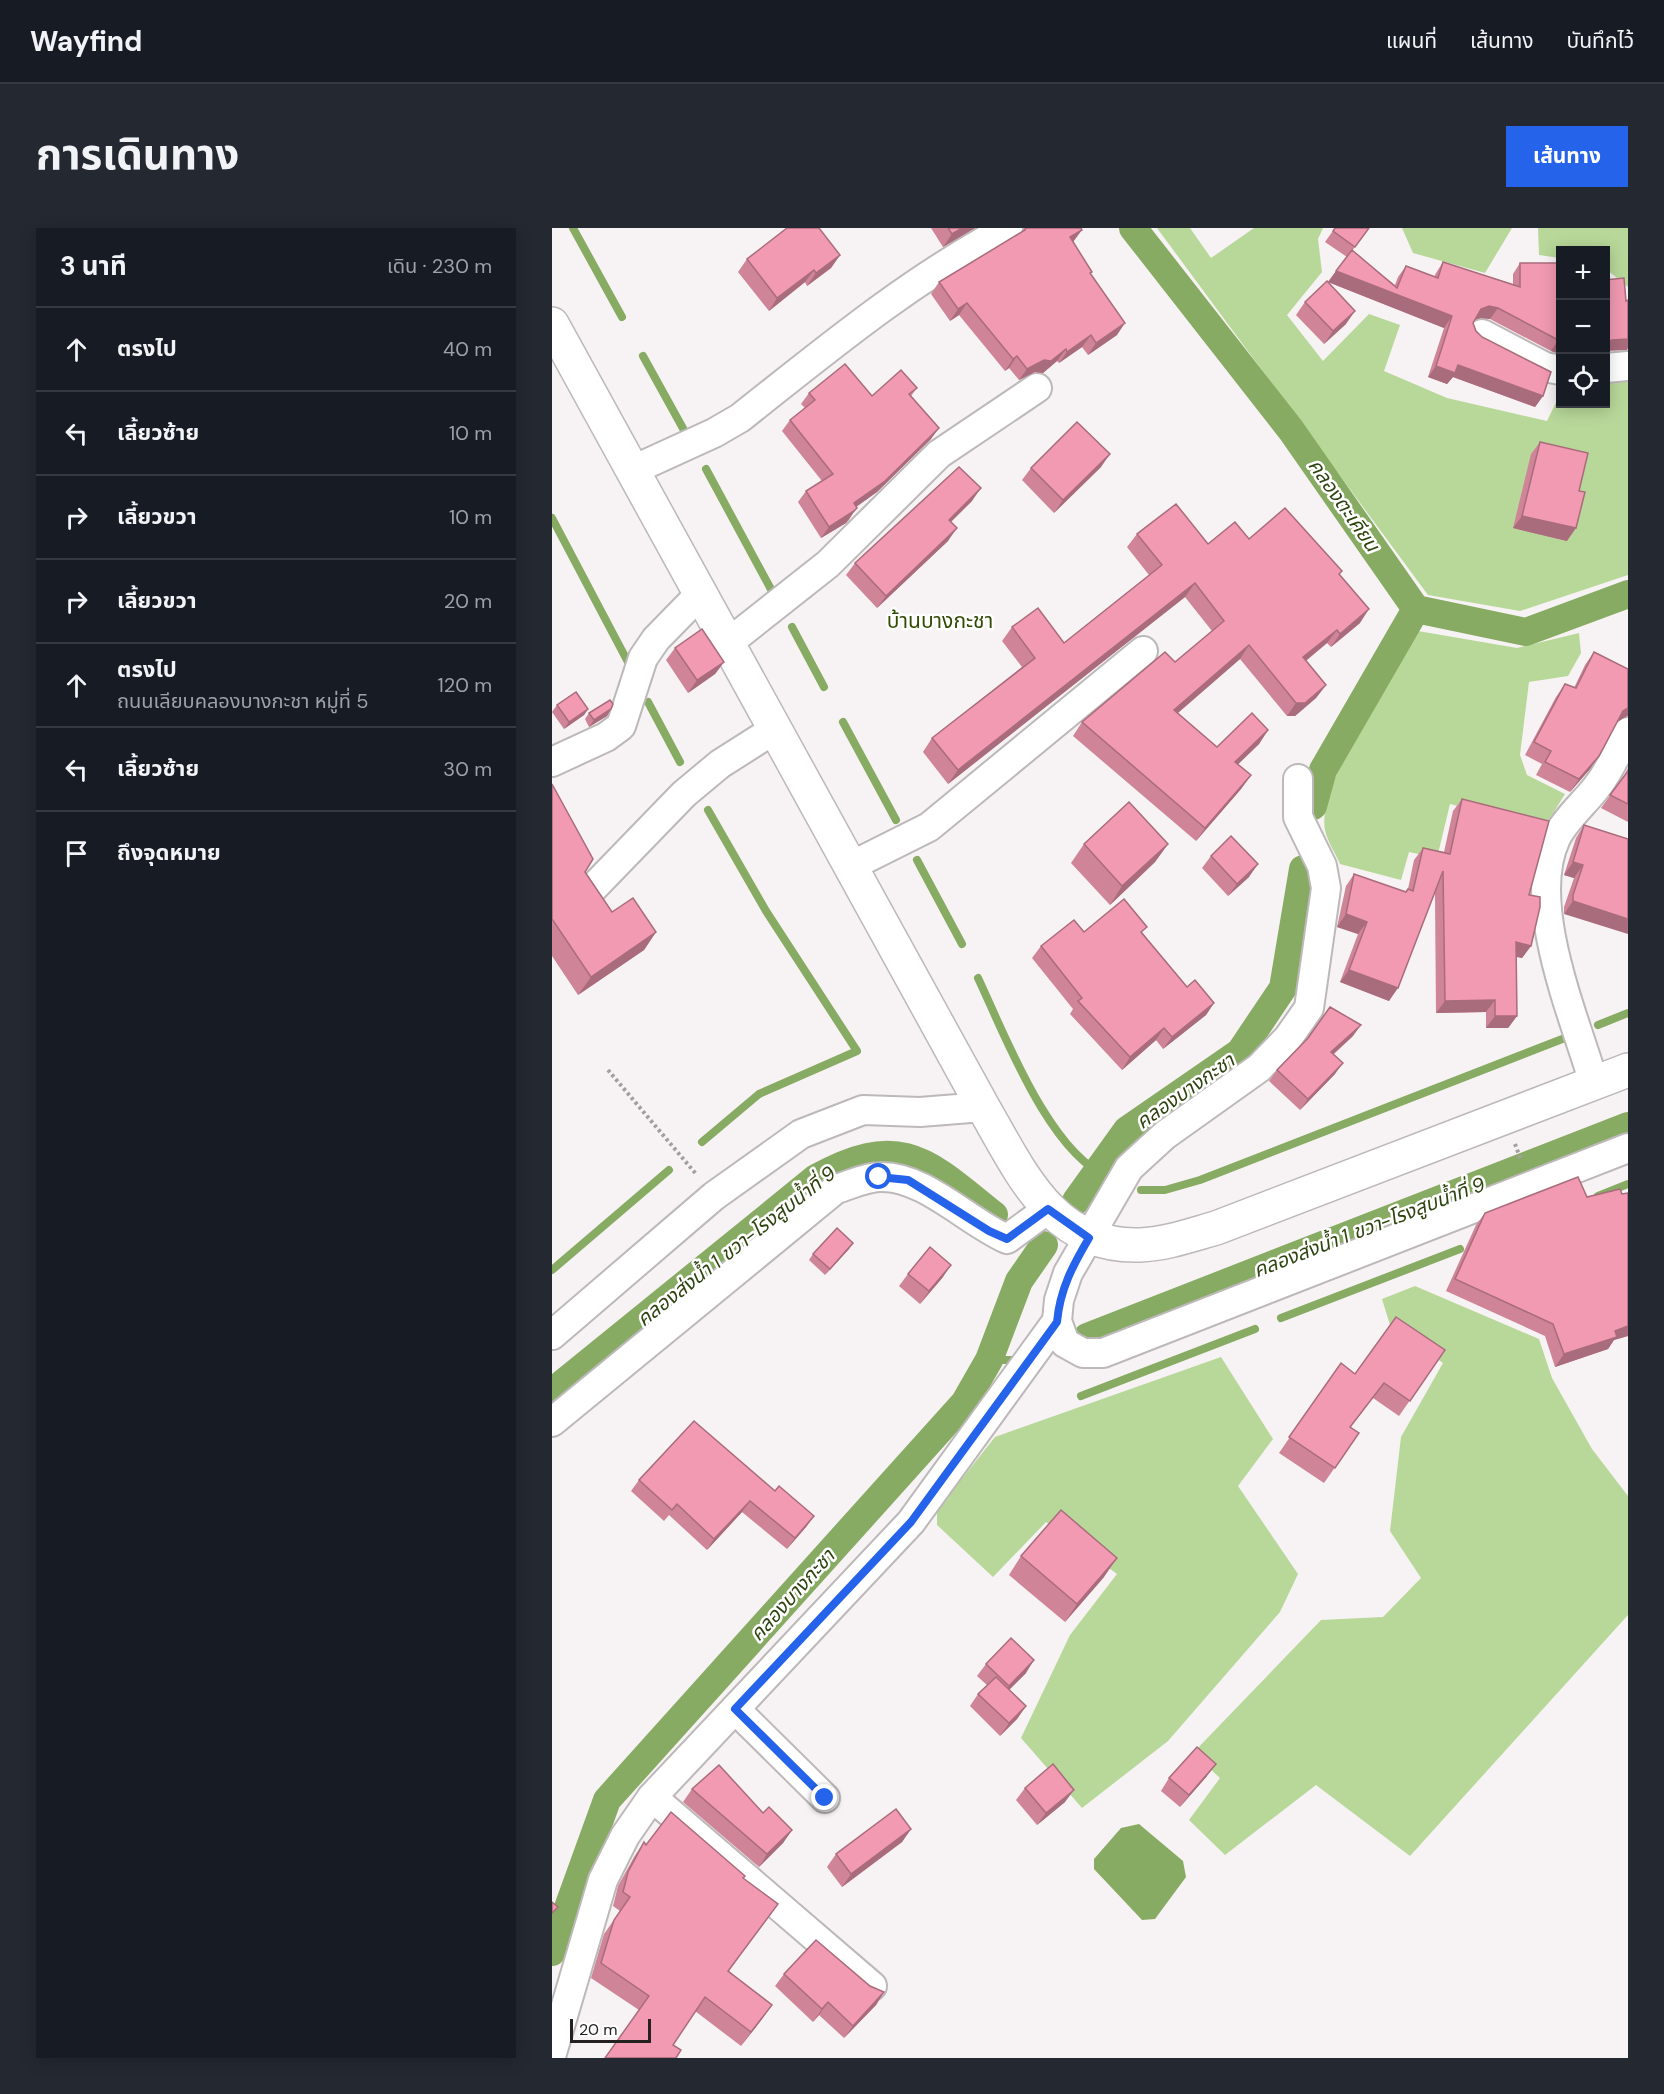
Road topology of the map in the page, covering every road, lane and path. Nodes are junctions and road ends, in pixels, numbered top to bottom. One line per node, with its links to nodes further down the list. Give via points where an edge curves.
1 (1008, 228): 8 (street, via 894,296 740,418)
2 (552, 324): 8 (main road)
3 (1482, 334): 6 (street)
4 (1628, 366): 5 (street)
5 (1610, 368)
6 (1556, 369)
7 (1037, 388): 10 (street, via 939,454 828,564)
8 (633, 470): 9 (main road)
9 (701, 593): 10 (main road); 14 (street, via 643,658 621,726)
10 (728, 643): 12 (main road)
11 (1143, 651): 16 (street, via 929,828)
12 (775, 729): 16 (main road); 17 (street, via 720,764 684,794)
13 (1628, 732): 20 (street, via 1600,783 1557,836 1548,860 1544,895 1549,932)
14 (552, 762)
15 (1298, 779): 25 (street, via 1298,817 1322,866 1326,888 1309,1008 1288,1038 1259,1068 1165,1136 1129,1168)
16 (851, 866): 21 (main road)
17 (591, 890)
18 (608, 1070): 23 (path)
19 (1628, 1070): 20 (main road)
20 (1594, 1083): 25 (main road, via 1216,1228 1141,1245 1111,1244)
21 (983, 1107): 23 (street, via 920,1112 862,1110 801,1134); 24 (main road, via 1028,1186)
22 (1628, 1148): 26 (street, via 1103,1353 1083,1353 1065,1343)
23 (714, 1196): 27 (street)
24 (1048, 1209): 25 (main road); 28 (street, via 1007,1239 908,1180 879,1177 836,1189)
25 (1089, 1238): 26 (street, via 1068,1273)
26 (1057, 1322): 29 (street, via 911,1522)
27 (552, 1335)
28 (552, 1422)
29 (735, 1709): 30 (street); 31 (street)
30 (652, 1797): 32 (street); 33 (street, via 625,1836 603,1880)
31 (825, 1798)
32 (872, 1986)
33 (552, 2053)

